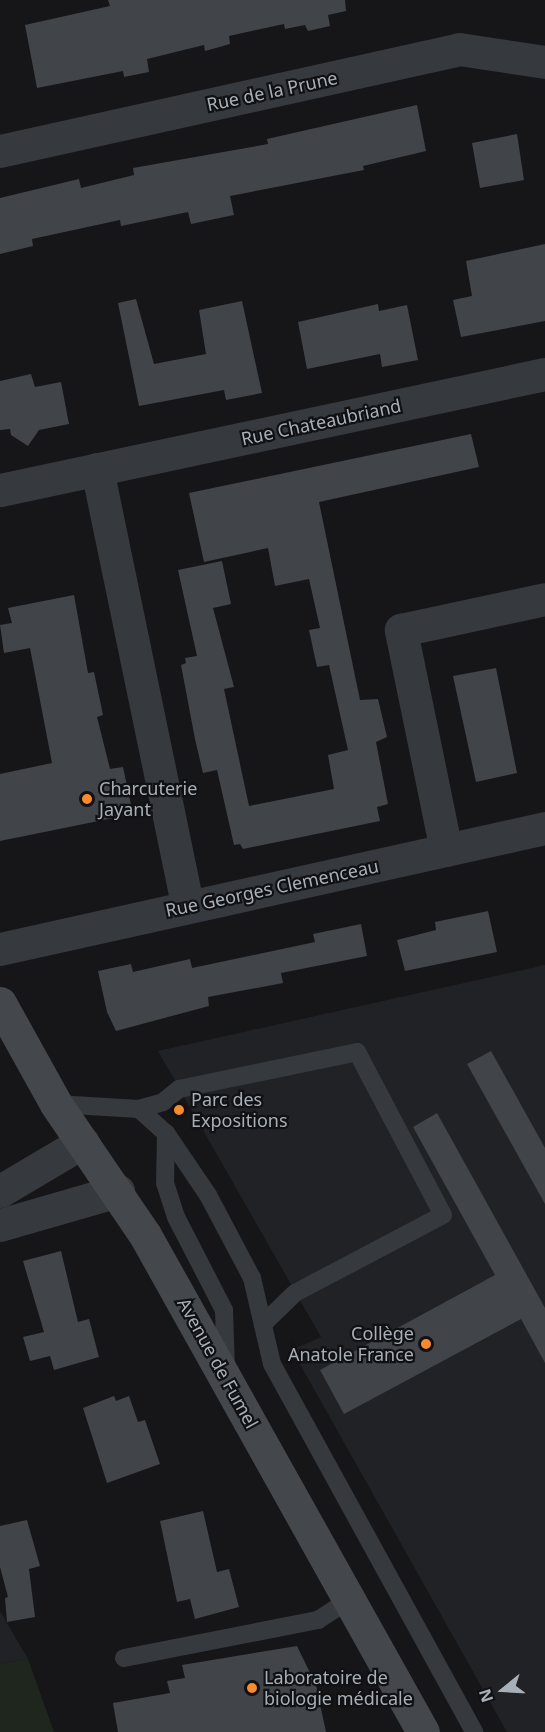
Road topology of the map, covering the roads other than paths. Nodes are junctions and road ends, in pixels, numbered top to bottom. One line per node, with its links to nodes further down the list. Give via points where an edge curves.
1 (545, 62): 2 (street, Rue de la Prune, via 459,50)
2 (0, 151)
3 (545, 374): 4 (street, Rue Chateaubriand)
4 (97, 469): 5 (street, Rue Chateaubriand); 9 (street)
5 (0, 490)
6 (545, 599): 8 (street, via 401,630)
7 (545, 828): 8 (street, Rue Georges Clemenceau)
8 (446, 850): 9 (street, Rue Georges Clemenceau)
9 (188, 907): 10 (street, Rue Georges Clemenceau)
10 (0, 949)
11 (0, 1003): 12 (main road, Avenue de Fumel)
12 (56, 1104): 13 (lane); 15 (main road, Avenue de Fumel)
13 (139, 1109): 14 (lane); 20 (lane, via 163,1102 179,1089 357,1052 443,1215 295,1293)
14 (166, 1133): 20 (lane, via 208,1195 252,1278); 21 (lane, via 165,1183 176,1217 224,1310)
15 (83, 1142): 17 (main road, Avenue de Fumel); 18 (street)
16 (0, 1184): 18 (lane)
17 (118, 1191): 19 (street); 21 (main road, Avenue de Fumel)
18 (0, 1192)
19 (0, 1225)
20 (263, 1324): 25 (lane, via 272,1364)
21 (227, 1376): 22 (main road, Avenue de Fumel)
22 (349, 1600): 23 (lane, via 318,1620); 24 (main road, Avenue de Fumel)
23 (124, 1658)
24 (423, 1732)
25 (474, 1732)

